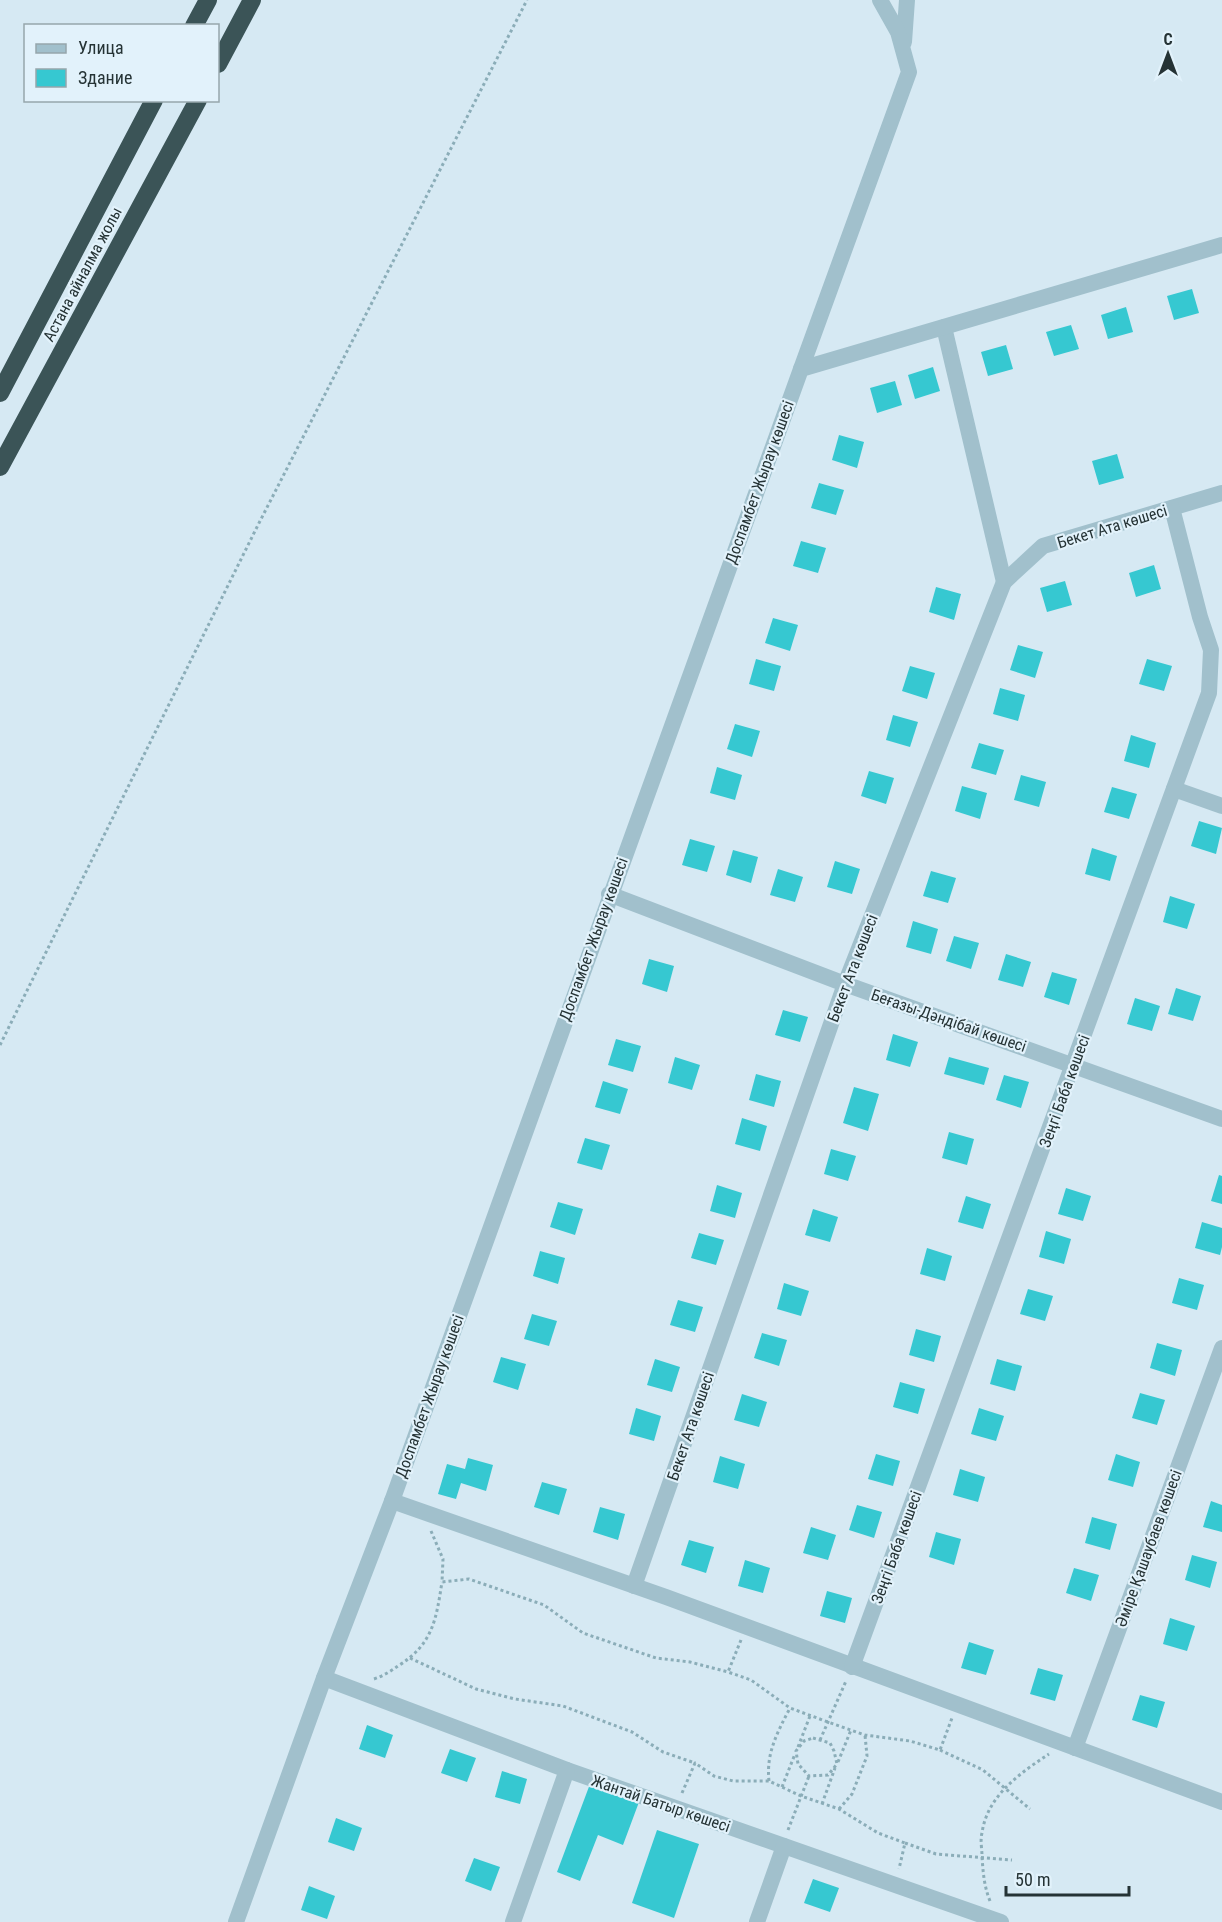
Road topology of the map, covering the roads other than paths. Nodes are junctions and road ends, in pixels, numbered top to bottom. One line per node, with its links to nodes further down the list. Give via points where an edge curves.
1 (207, 0): 5 (highway)
2 (252, 0): 7 (highway)
3 (880, 0): 6 (street)
4 (907, 0): 6 (street)
5 (195, 24)
6 (904, 52): 12 (street, Доспамбет Жырау көшесі, via 909,72)
7 (219, 62)
8 (153, 102): 13 (highway, Астана айналма жолы)
9 (197, 102): 14 (highway, Астана айналма жолы)
10 (1222, 244): 11 (street)
11 (944, 327): 12 (street); 17 (street)
12 (801, 369): 22 (street, Доспамбет Жырау көшесі)
13 (0, 393)
14 (0, 467)
15 (1222, 493): 16 (street, Бекет Ата көшесі)
16 (1172, 508): 17 (street, Бекет Ата көшесі, via 1043,546); 18 (street, Зеңгі Баба көшесі, via 1211,650)
17 (1004, 582): 23 (street, Бекет Ата көшесі)
18 (1209, 693): 19 (street); 20 (street, Зеңгі Баба көшесі)
19 (1222, 706)
20 (1174, 789): 21 (street); 24 (street, Зеңгі Баба көшесі)
21 (1222, 806)
22 (609, 894): 23 (street, Беғазы-Дәндібай көшесі); 27 (street, Доспамбет Жырау көшесі)
23 (845, 984): 24 (street, Беғазы-Дәндібай көшесі); 28 (street, Бекет Ата көшесі)
24 (1074, 1064): 25 (street, Беғазы-Дәндібай көшесі); 29 (street, Зеңгі Баба көшесі)
25 (1222, 1119)
26 (1222, 1348): 31 (street, Әміре Қашаубаев көшесі)
27 (392, 1501): 28 (street); 30 (street, Доспамбет Жырау көшесі)
28 (634, 1586): 29 (street)
29 (852, 1667): 31 (street)
30 (324, 1678): 32 (street, Жантай Батыр көшесі); 35 (street, Доспамбет Жырау көшесі)
31 (1070, 1746): 33 (street)
32 (567, 1770): 34 (street, Жантай Батыр көшесі); 36 (street)
33 (1222, 1802)
34 (784, 1846): 37 (street); 38 (street, Жантай Батыр көшесі)
35 (236, 1922)
36 (513, 1922)
37 (757, 1922)
38 (1001, 1922)

